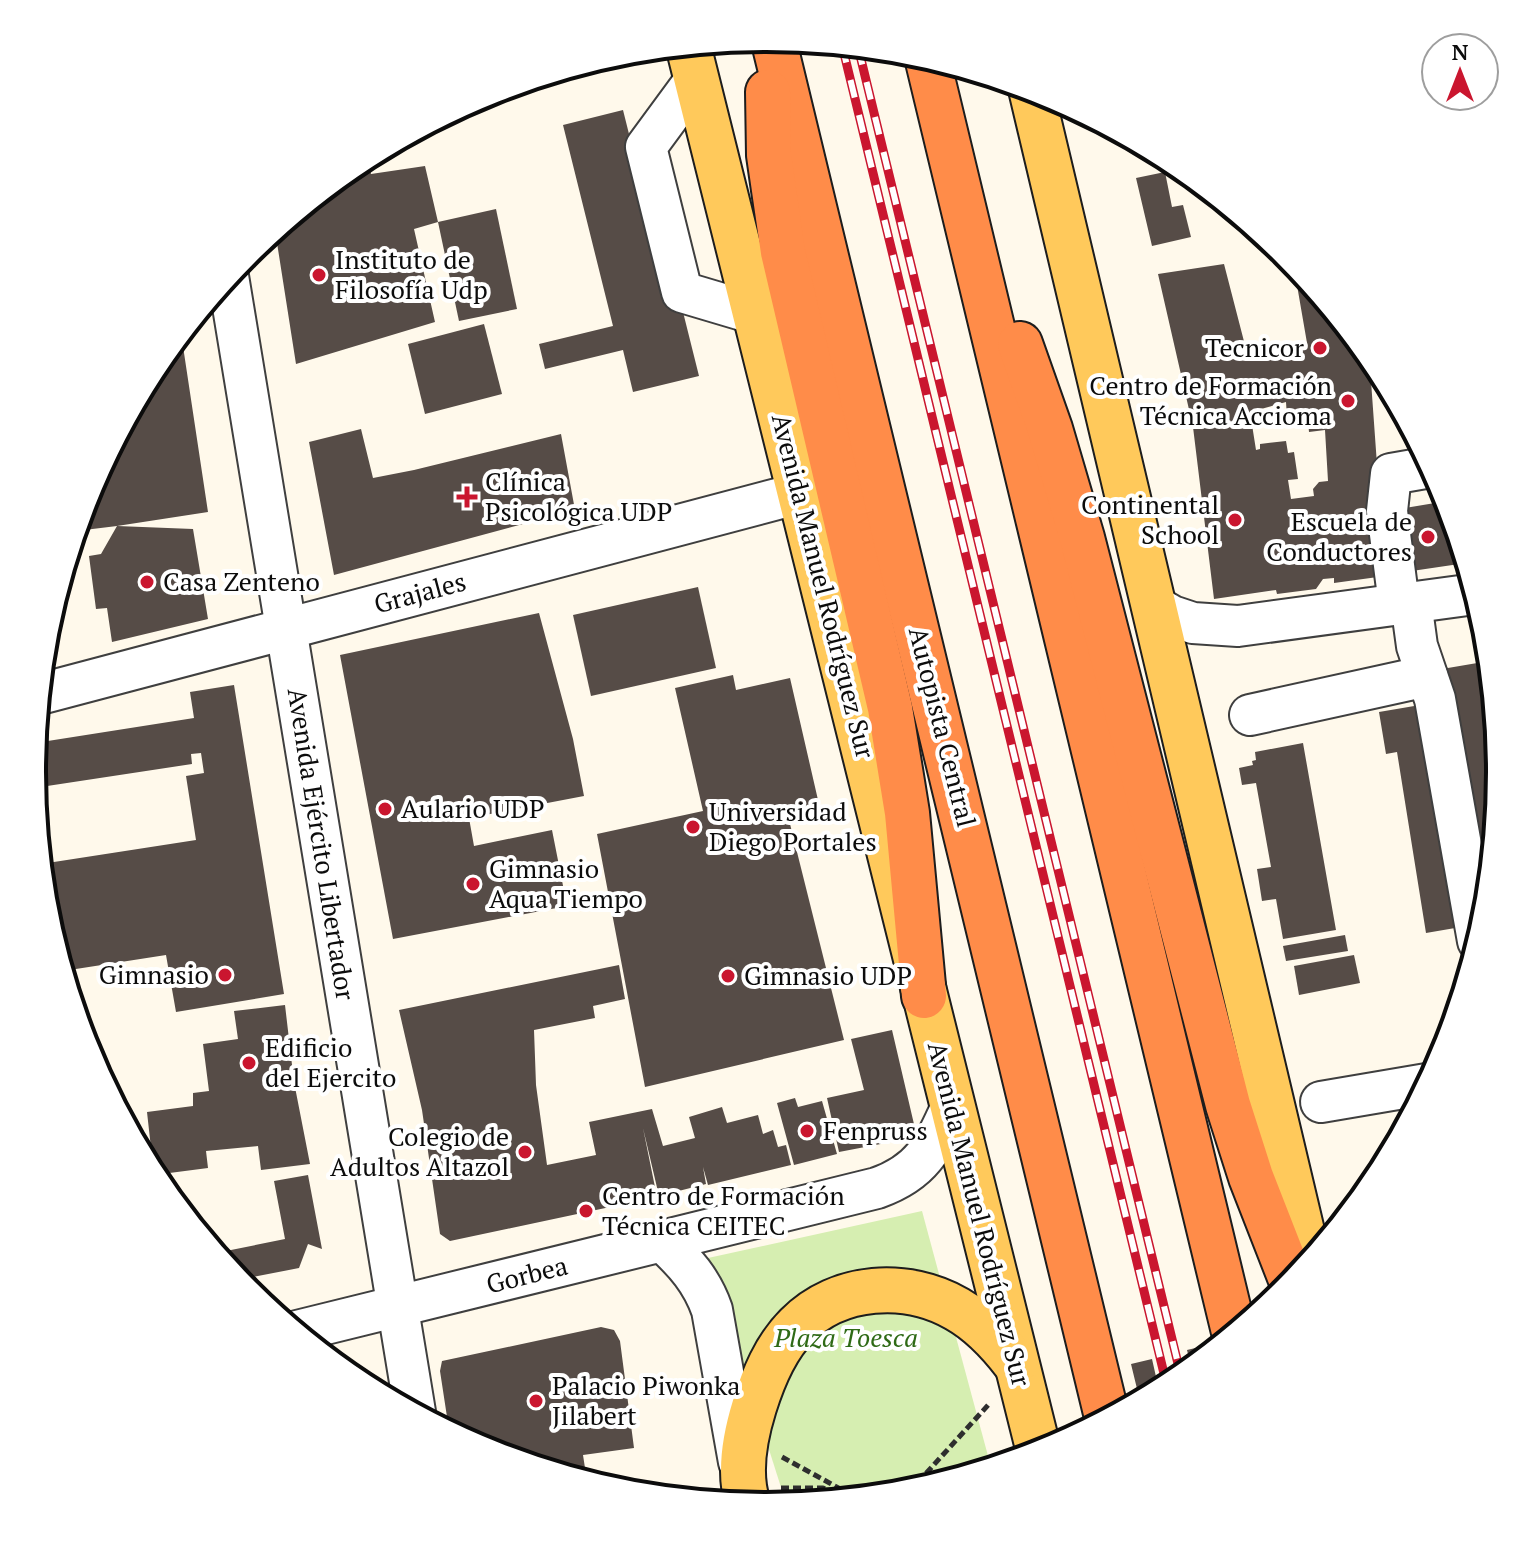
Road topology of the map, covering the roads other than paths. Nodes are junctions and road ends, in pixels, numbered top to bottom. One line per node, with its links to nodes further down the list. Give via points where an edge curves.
1 (771, 52): 19 (highway, via 769,155 774,203 890,708 907,813)
2 (775, 52): 31 (highway, Autopista Central)
3 (692, 62): 8 (main road, Avenida Manuel Rodríguez Sur); 8 (street, via 646,147 678,278 682,292)
4 (930, 71): 6 (highway)
5 (1034, 103): 13 (main road)
6 (968, 229): 25 (highway, via 1025,355 1050,429 1228,1105); 27 (highway)
7 (230, 291): 14 (street, Avenida Ejército Libertador)
8 (756, 314): 10 (main road, Avenida Manuel Rodríguez Sur)
9 (1419, 469): 12 (street, via 1391,474 1387,511)
10 (800, 493): 14 (street, Grajales); 19 (main road, Avenida Manuel Rodríguez Sur)
11 (1464, 595): 12 (street)
12 (1405, 603): 13 (street, via 1238,626 1172,616); 15 (street)
13 (1153, 605): 24 (main road)
14 (286, 629): 16 (street, Grajales); 26 (street, Avenida Ejército Libertador)
15 (1427, 676): 17 (street); 18 (street)
16 (51, 691)
17 (1250, 715)
18 (1472, 910)
19 (924, 996): 22 (main road, Avenida Manuel Rodríguez Sur)
20 (1414, 1086): 21 (street)
21 (1321, 1102)
22 (952, 1106): 23 (street, Gorbea, via 923,1160 894,1182); 29 (main road, Avenida Manuel Rodríguez Sur)
23 (663, 1242): 26 (street, Gorbea); 33 (street, via 705,1289)
24 (1306, 1247)
25 (1287, 1268)
26 (398, 1306): 28 (street, Gorbea); 30 (street, Avenida Ejército Libertador)
27 (1231, 1321)
28 (309, 1328)
29 (1020, 1375): 32 (main road, Avenida Manuel Rodríguez Sur); 34 (main road, via 997,1340 946,1303 889,1290 833,1301 797,1325 771,1364 750,1419 745,1454)
30 (413, 1399)
31 (1104, 1406)
32 (1036, 1439)
33 (756, 1492)
34 (756, 1492)

